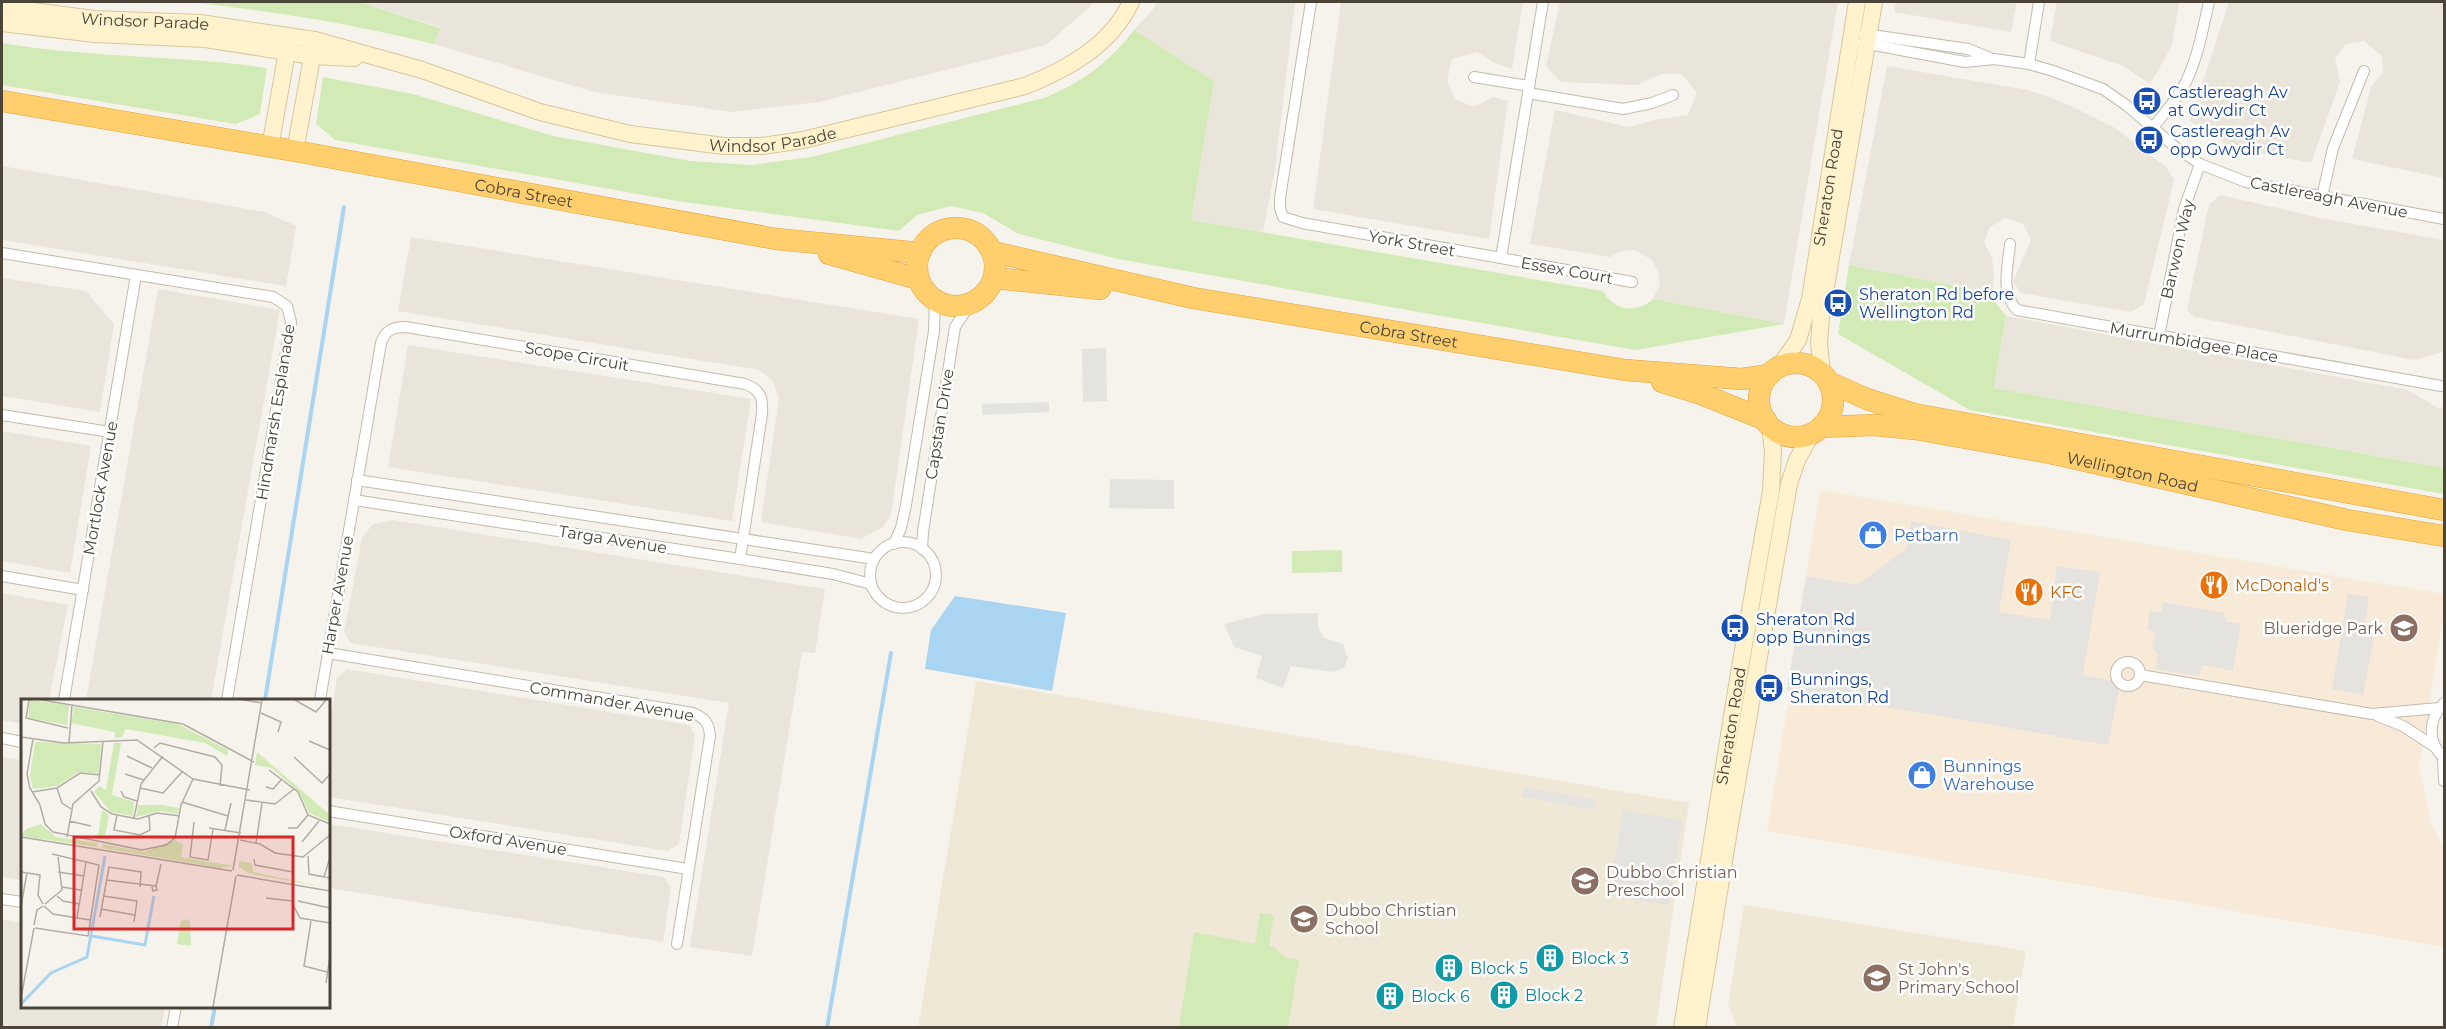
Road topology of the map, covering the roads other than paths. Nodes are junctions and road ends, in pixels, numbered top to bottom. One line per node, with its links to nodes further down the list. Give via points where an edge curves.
1 (1131, 2): 12 (street, Windsor Parade, via 1109,33 1084,57 1036,82 803,140 762,146 681,142 585,124 422,70)
2 (1311, 2): 31 (street, York Street, via 1280,198 1283,217 1302,224)
3 (1543, 2): 16 (street)
4 (1857, 2): 10 (street, Sheraton Road)
5 (1874, 2): 10 (street, Sheraton Road)
6 (2039, 2): 13 (street)
7 (2210, 2): 20 (street, via 2186,81)
8 (2, 7): 11 (street, Windsor Parade, via 76,18 200,23)
9 (2, 22): 11 (street, Windsor Parade, via 95,34)
10 (1862, 38): 13 (street, Castlereagh Avenue, via 1968,49 1994,59); 41 (street, Sheraton Road, via 1810,299 1798,340); 42 (street, Sheraton Road, via 1821,316 1819,343)
11 (288, 44): 12 (street, Windsor Parade); 21 (street)
12 (314, 48): 22 (street)
13 (2029, 64): 20 (street, Castlereagh Avenue, via 2103,89)
14 (2364, 71): 24 (street, via 2333,148)
15 (1474, 77): 16 (street)
16 (1528, 90): 17 (street, via 1623,109); 31 (street)
17 (1673, 95)
18 (2, 100): 21 (highway, Cobra Street)
19 (2, 110): 21 (highway, Cobra Street, via 209,148)
20 (2153, 128): 23 (street, Castlereagh Avenue)
21 (270, 147): 22 (highway, Cobra Street)
22 (295, 151): 26 (highway, Cobra Street)
23 (2200, 164): 24 (street, Castlereagh Avenue, via 2246,182); 39 (street, Barwon Way, via 2184,209)
24 (2322, 197): 25 (street, Castlereagh Avenue)
25 (2445, 219)
26 (776, 239): 29 (highway, Cobra Street); 34 (highway, Cobra Street)
27 (2010, 244): 39 (street, Murrumbidgee Place, via 2006,288 2009,301 2017,310)
28 (993, 252): 29 (highway, via 975,233 950,229 927,241); 33 (highway); 36 (highway, Cobra Street)
29 (920, 253): 34 (highway)
30 (2, 254): 32 (street, Hindmarsh Esplanade)
31 (1501, 258): 35 (street, Essex Court)
32 (136, 275): 47 (street, Mortlock Avenue); 67 (street, Hindmarsh Esplanade, via 273,297 281,300 290,314)
33 (994, 278): 36 (highway, Cobra Street); 38 (highway, via 981,298)
34 (918, 279): 37 (highway)
35 (1632, 282)
36 (1193, 298): 40 (highway, Cobra Street)
37 (934, 300): 38 (highway, via 958,307); 55 (street, Capstan Drive, via 934,331 906,505)
38 (970, 304): 57 (street, Capstan Drive, via 955,327)
39 (2159, 336): 43 (street, Murrumbidgee Place)
40 (1625, 370): 41 (highway, Cobra Street, via 1742,379); 45 (highway, Cobra Street, via 1701,394)
41 (1774, 371): 42 (highway, via 1801,363); 45 (highway, via 1760,392 1761,411)
42 (1825, 377): 46 (highway, via 1832,389 1833,406); 49 (highway, Wellington Road, via 1867,399 1914,414)
43 (2441, 386)
44 (2, 415): 47 (street)
45 (1768, 423): 46 (highway, via 1788,435); 63 (street, Sheraton Road, via 1772,479)
46 (1816, 430): 52 (highway, Wellington Road, via 1874,424 1926,431 2134,471); 63 (street, Sheraton Road, via 1797,459 1789,484)
47 (110, 432): 62 (street, Mortlock Avenue)
48 (355, 490): 54 (street, Targa Avenue); 54 (street, Scope Circuit, via 381,343 388,330 406,327 756,388 762,396 762,414); 58 (street, Targa Avenue); 64 (street, Harper Avenue)
49 (2378, 499): 50 (highway, Wellington Road); 51 (highway)
50 (2445, 510)
51 (2445, 518)
52 (2347, 520): 53 (highway, Wellington Road); 56 (street)
53 (2445, 536)
54 (743, 537): 58 (street, Scope Circuit); 59 (street, Targa Avenue)
55 (894, 544): 57 (street, via 904,542); 59 (street)
56 (2445, 548)
57 (922, 549): 61 (street, via 934,562 936,571 933,589 922,603 896,608 880,599)
58 (740, 559): 61 (street, Targa Avenue)
59 (874, 559): 61 (street)
60 (2, 576): 62 (street)
61 (871, 584)
62 (83, 590): 66 (street, Mortlock Avenue)
63 (1758, 613): 83 (street, Sheraton Road); 84 (street, Sheraton Road)
64 (328, 653): 68 (street, Harper Avenue); 77 (street, Commander Avenue, via 693,713 704,718 710,736)
65 (2140, 675): 70 (street)
66 (64, 699)
67 (227, 699)
68 (320, 699)
69 (2442, 705): 70 (street); 73 (street, via 2431,727)
70 (2372, 714): 73 (street, via 2403,726)
71 (2, 738): 72 (street)
72 (21, 742)
73 (2435, 747): 74 (street)
74 (2444, 757): 75 (street)
75 (2445, 781)
76 (330, 811): 77 (street, Oxford Avenue)
77 (688, 869): 80 (street, Commander Avenue)
78 (2, 899): 79 (street)
79 (21, 902)
80 (677, 944)
81 (176, 1008): 82 (street)
82 (172, 1028)
83 (1682, 1028)
84 (1697, 1028)

